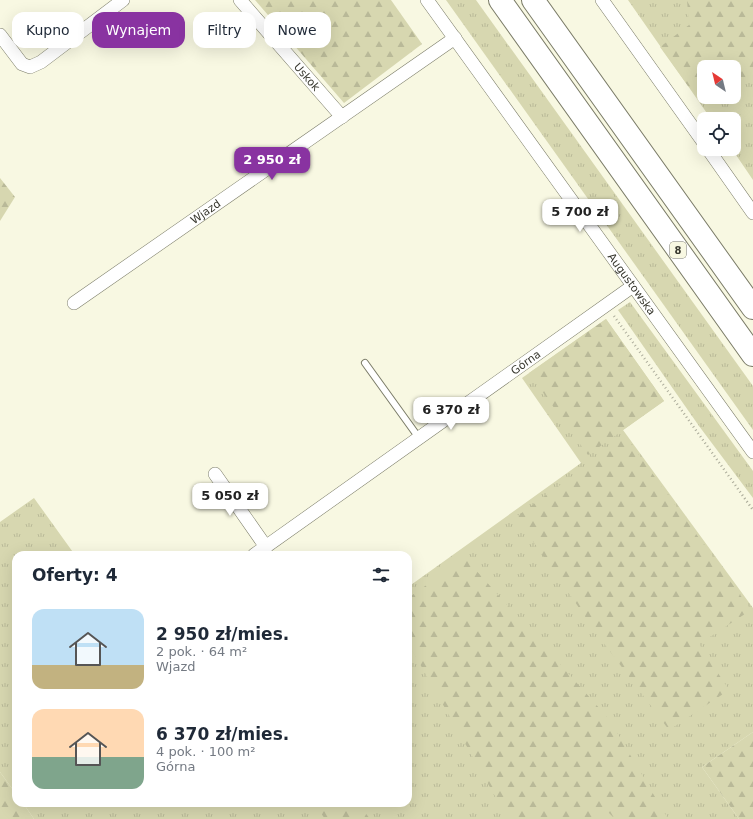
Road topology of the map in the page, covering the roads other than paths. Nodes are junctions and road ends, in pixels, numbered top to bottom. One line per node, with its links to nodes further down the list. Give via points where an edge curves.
1 (123, 0): 7 (street, via 41,62 30,67 22,64)
2 (240, 0): 9 (street, Uskok)
3 (427, 0): 8 (street, Augustowska)
4 (500, 0): 16 (highway, 8)
5 (533, 0): 15 (highway, 8)
6 (602, 0): 10 (street)
7 (0, 35)
8 (455, 38): 9 (street, Wjazd); 13 (street, Augustowska)
9 (342, 118): 14 (street, Wjazd)
10 (697, 133)
11 (713, 156): 12 (street)
12 (753, 213)
13 (633, 286): 18 (street, Górna); 19 (street, Augustowska)
14 (74, 304)
15 (753, 308)
16 (753, 354)
17 (365, 363): 18 (lane)
18 (419, 438): 21 (street, Górna)
19 (753, 452)
20 (215, 474): 21 (street)
21 (266, 547): 22 (street, Górna)
22 (260, 551)

